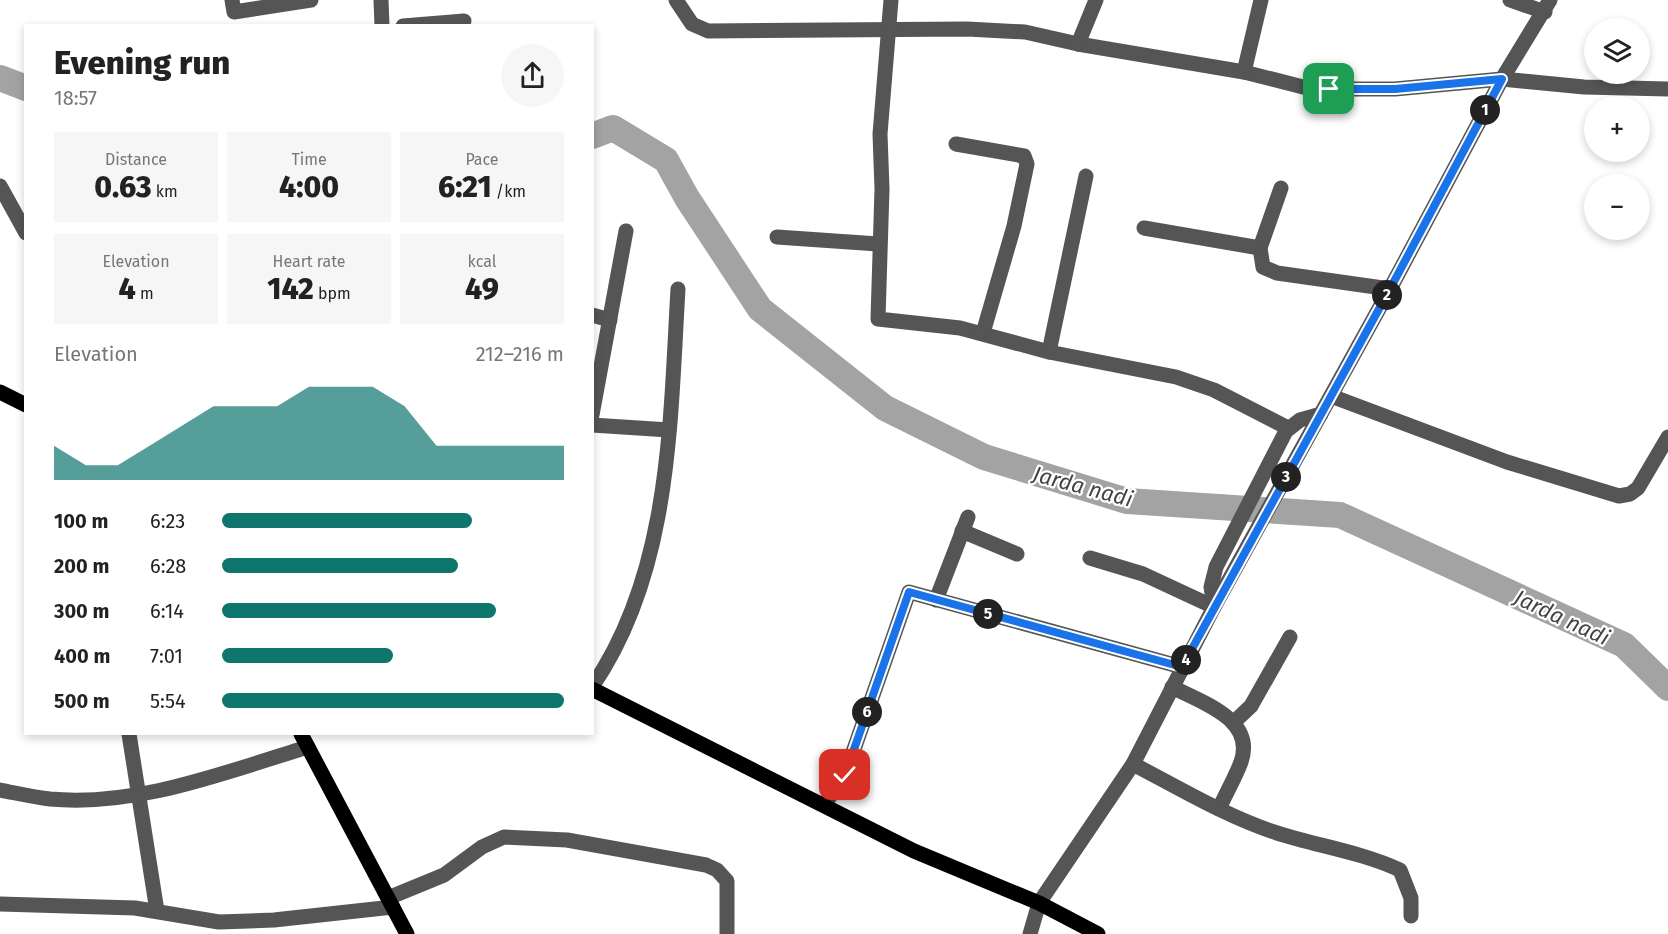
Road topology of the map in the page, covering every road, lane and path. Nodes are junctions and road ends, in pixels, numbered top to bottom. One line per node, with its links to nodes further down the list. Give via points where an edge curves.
1 (232, 0): 2 (street, via 234,12)
2 (311, 0)
3 (381, 0): 11 (street)
4 (676, 0): 13 (street, via 692,24 708,31)
5 (891, 0): 13 (street)
6 (1096, 0): 14 (street)
7 (1261, 0): 15 (street)
8 (1510, 0): 9 (street)
9 (1548, 6): 16 (street)
10 (464, 21): 12 (street)
11 (382, 24)
12 (427, 24)
13 (887, 29): 14 (street, via 1006,30); 26 (street)
14 (1078, 44): 15 (street)
15 (1244, 72): 16 (street, via 1303,87 1357,90)
16 (1502, 79): 17 (street, via 1584,87); 29 (street)
17 (1668, 89)
18 (956, 144): 32 (street, via 1014,153 1024,156 1027,164 1014,226)
19 (1086, 176): 33 (street)
20 (0, 186): 23 (street)
21 (1281, 189): 27 (street)
22 (1144, 228): 27 (street)
23 (24, 229)
24 (626, 231): 31 (street)
25 (777, 237): 26 (street)
26 (878, 244): 32 (street, via 878,319)
27 (1260, 248): 29 (street, via 1263,267 1277,273)
28 (678, 289): 41 (street)
29 (1390, 289): 35 (street)
30 (594, 316): 31 (street)
31 (610, 320): 37 (street)
32 (982, 333): 33 (street)
33 (1049, 352): 40 (street, via 1196,383)
34 (0, 392): 36 (main road)
35 (1331, 396): 38 (street); 42 (street, via 1507,462 1619,496 1638,488)
36 (24, 404)
37 (594, 404)
38 (1319, 417): 40 (street, via 1306,417); 48 (street)
39 (594, 425): 41 (street)
40 (1287, 429): 48 (street, via 1220,557 1212,579)
41 (669, 430): 51 (street, via 660,507 648,564 632,612)
42 (1668, 437)
43 (968, 517): 44 (street)
44 (962, 531): 45 (street); 47 (street)
45 (1017, 554)
46 (1090, 558): 48 (street, via 1143,573)
47 (936, 600): 50 (street); 60 (street, via 909,592 845,775)
48 (1214, 607): 50 (street)
49 (1290, 637): 54 (street, via 1251,706)
50 (1182, 667): 52 (street)
51 (594, 685)
52 (1172, 687): 54 (street, via 1224,714); 57 (street)
53 (594, 689): 60 (main road)
54 (1233, 723): 61 (street, via 1243,740 1242,760)
55 (129, 735): 59 (street)
56 (304, 740): 59 (street); 62 (main road)
57 (1133, 764): 61 (street); 63 (street)
58 (0, 790): 59 (street, via 50,799)
59 (140, 795): 65 (street)
60 (824, 805): 63 (main road, via 914,851)
61 (1219, 808): 66 (street, via 1275,832 1381,861 1400,870 1411,898)
62 (391, 903): 65 (street, via 274,920 219,922); 67 (main road); 68 (street, via 444,875 494,840 567,840 717,870 727,881)
63 (1039, 903): 69 (street); 70 (main road)
64 (0, 904): 65 (street)
65 (157, 911)
66 (1411, 916)
67 (407, 934)
68 (727, 934)
69 (1030, 934)
70 (1098, 934)

